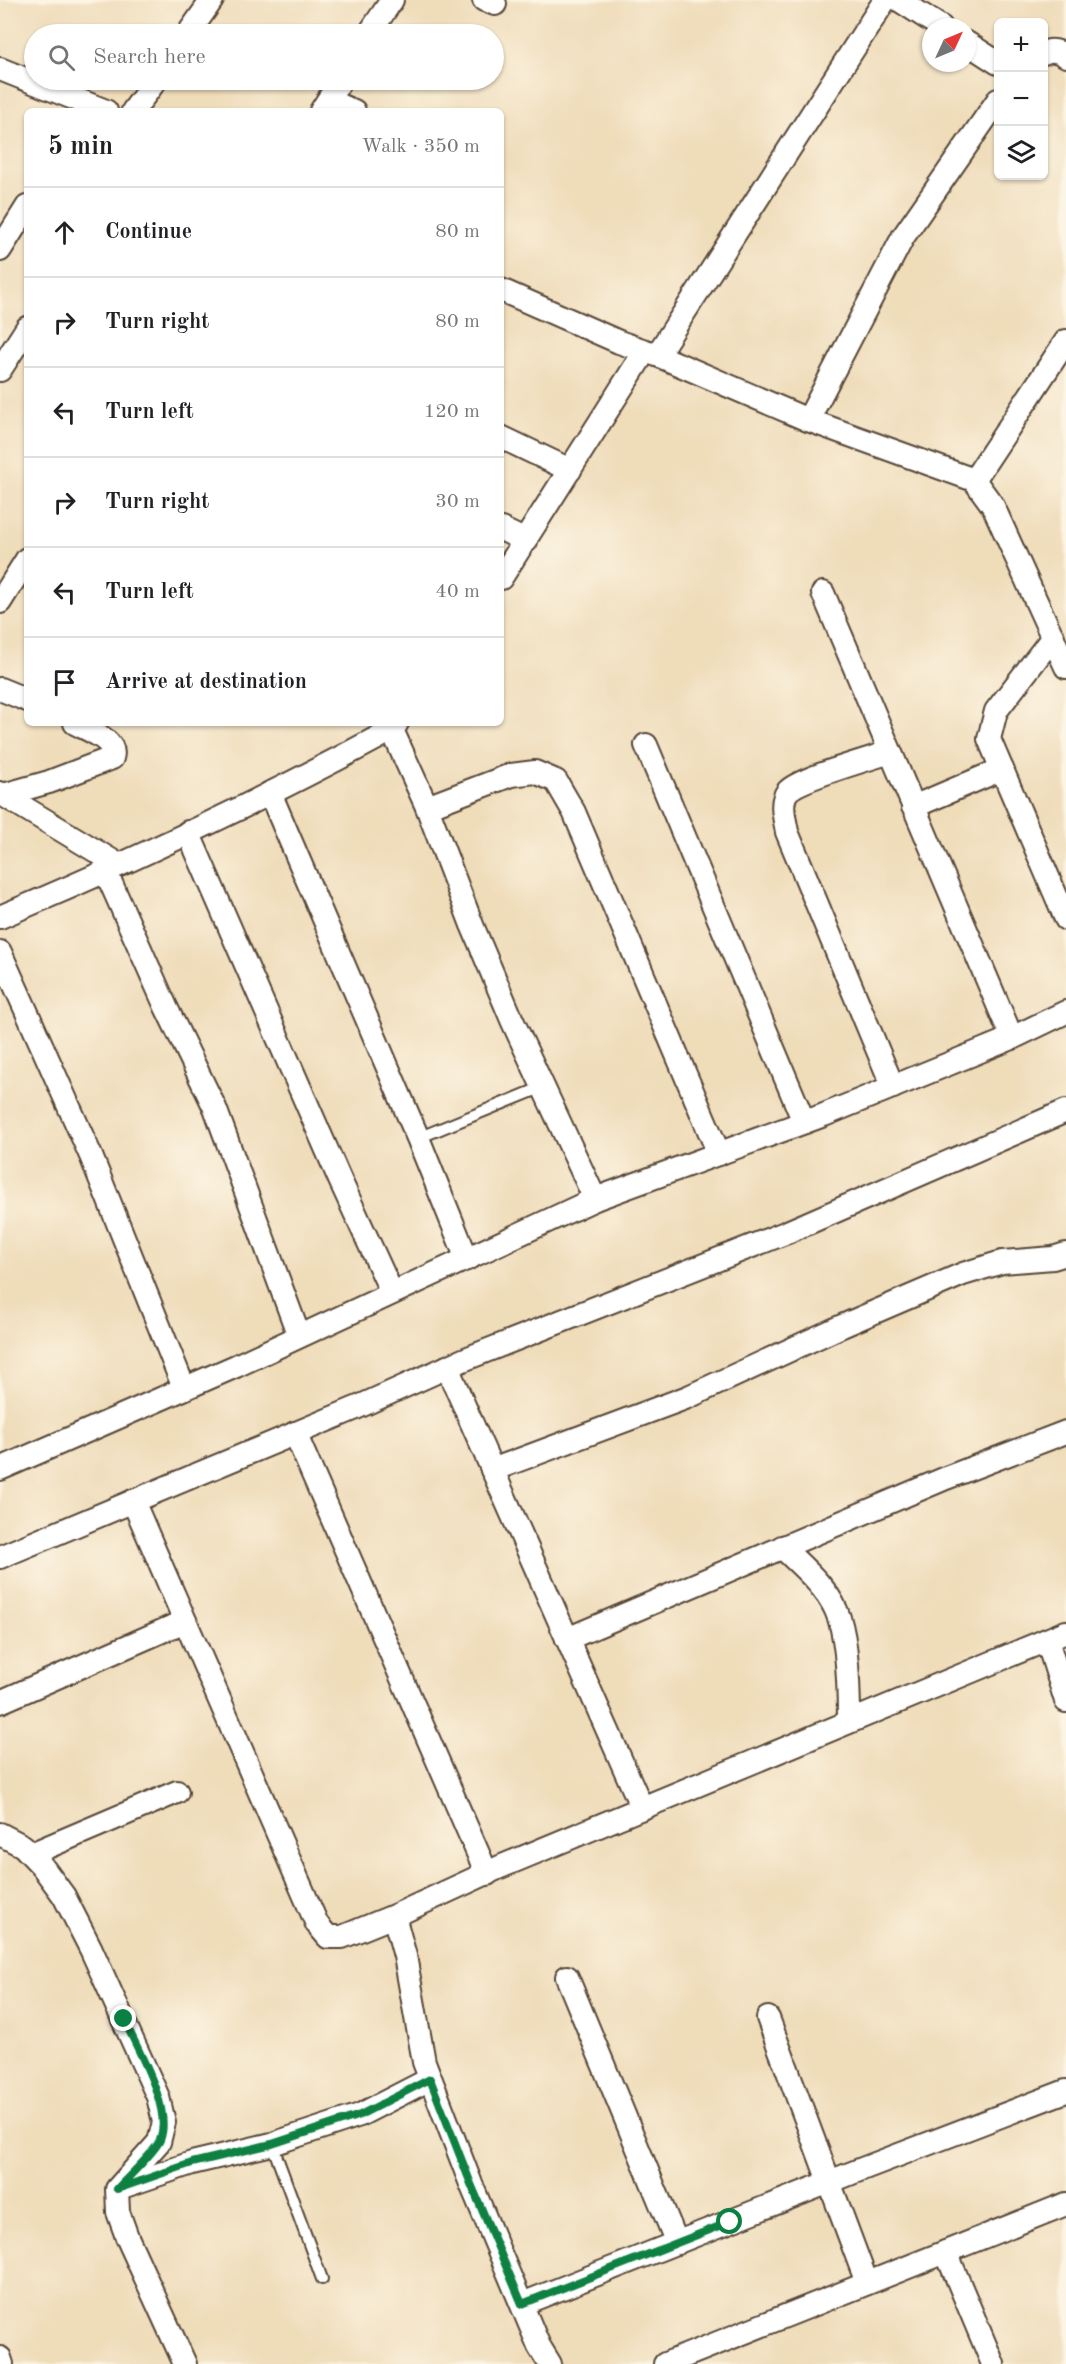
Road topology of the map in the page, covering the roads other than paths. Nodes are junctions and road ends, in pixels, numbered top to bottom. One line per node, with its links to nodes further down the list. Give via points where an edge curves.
1 (213, 0): 6 (street)
2 (392, 0): 7 (street)
3 (885, 0): 26 (street)
4 (899, 0): 5 (street)
5 (927, 18)
6 (195, 24)
7 (376, 24)
8 (976, 49): 11 (street)
9 (1048, 51): 10 (street)
10 (1066, 56)
11 (994, 60)
12 (0, 69): 13 (street)
13 (24, 80)
14 (45, 90): 18 (street)
15 (149, 90): 20 (street)
16 (335, 90): 17 (street)
17 (325, 106)
18 (82, 107)
19 (994, 107): 28 (street, via 903,237)
20 (135, 108)
21 (24, 212): 22 (street)
22 (0, 250)
23 (504, 291): 26 (street)
24 (24, 333): 27 (street)
25 (1066, 341): 31 (street)
26 (651, 353): 28 (street); 30 (street)
27 (0, 370)
28 (808, 420): 31 (street)
29 (504, 438): 30 (street)
30 (570, 470): 33 (street)
31 (974, 480): 38 (street, via 993,506)
32 (504, 531): 33 (street)
33 (526, 541): 35 (street)
34 (24, 564): 37 (street)
35 (504, 574)
36 (823, 593): 45 (street)
37 (0, 602)
38 (1053, 637): 39 (street); 46 (street, via 996,711 989,739)
39 (1066, 668)
40 (0, 688): 41 (street)
41 (24, 699)
42 (80, 726): 48 (street, via 111,746 112,758 49,782)
43 (395, 727): 47 (street); 49 (street)
44 (646, 745): 61 (street)
45 (890, 752): 50 (street); 59 (street, via 802,782 788,791 782,806 787,832)
46 (1002, 769): 50 (street); 54 (street)
47 (270, 793): 51 (street); 62 (street)
48 (2, 794): 52 (street)
49 (428, 807): 58 (street, via 472,925); 63 (street, via 511,775 535,771 556,781 574,812)
50 (913, 807): 57 (street)
51 (188, 832): 52 (street); 67 (street)
52 (113, 869): 53 (street); 68 (street, via 166,1007 215,1108)
53 (0, 917)
54 (1066, 919)
55 (0, 952): 70 (street, via 91,1156)
56 (1066, 1012): 57 (street)
57 (1012, 1038): 59 (street)
58 (543, 1087): 62 (lane); 64 (street)
59 (893, 1087): 61 (street)
60 (1066, 1111): 69 (street, via 785,1233)
61 (804, 1122): 63 (street)
62 (418, 1138): 66 (street)
63 (719, 1154): 64 (street)
64 (595, 1199): 66 (street)
65 (1066, 1254): 74 (street, via 1002,1262 963,1274 687,1397)
66 (467, 1259): 67 (street)
67 (392, 1293): 68 (street)
68 (299, 1336): 70 (street)
69 (447, 1367): 72 (street); 74 (street)
70 (184, 1389): 73 (street)
71 (1066, 1432): 76 (street)
72 (295, 1433): 75 (street); 88 (street)
73 (1, 1465)
74 (492, 1470): 80 (street)
75 (133, 1501): 77 (street); 78 (street)
76 (783, 1546): 80 (street); 83 (street, via 817,1581 836,1611 848,1683)
77 (0, 1557)
78 (185, 1621): 82 (street); 89 (street, via 317,1924 328,1937 342,1937)
79 (1057, 1636): 81 (street); 83 (street)
80 (567, 1640): 85 (street)
81 (1066, 1701)
82 (0, 1702)
83 (849, 1721): 85 (street)
84 (177, 1792): 87 (street)
85 (642, 1808): 88 (street)
86 (0, 1834): 87 (street)
87 (31, 1854): 96 (street, via 64,1896 158,2097 164,2122 159,2142)
88 (486, 1874): 89 (street)
89 (394, 1916): 92 (street)
90 (567, 1977): 98 (street)
91 (768, 2018): 95 (street)
92 (430, 2079): 94 (street, via 360,2115); 102 (street)
93 (1066, 2091): 95 (street)
94 (272, 2144): 96 (street, via 192,2163); 100 (lane)
95 (828, 2183): 98 (street); 101 (street)
96 (117, 2189): 105 (street, via 118,2212 127,2237)
97 (1066, 2204): 99 (street)
98 (677, 2243): 102 (street)
99 (946, 2252): 101 (street); 108 (street)
100 (322, 2279)
101 (867, 2283): 107 (street)
102 (522, 2304): 106 (street)
103 (0, 2358): 104 (street)
104 (2, 2364)
105 (185, 2364)
106 (550, 2364)
107 (665, 2364)
108 (993, 2364)

